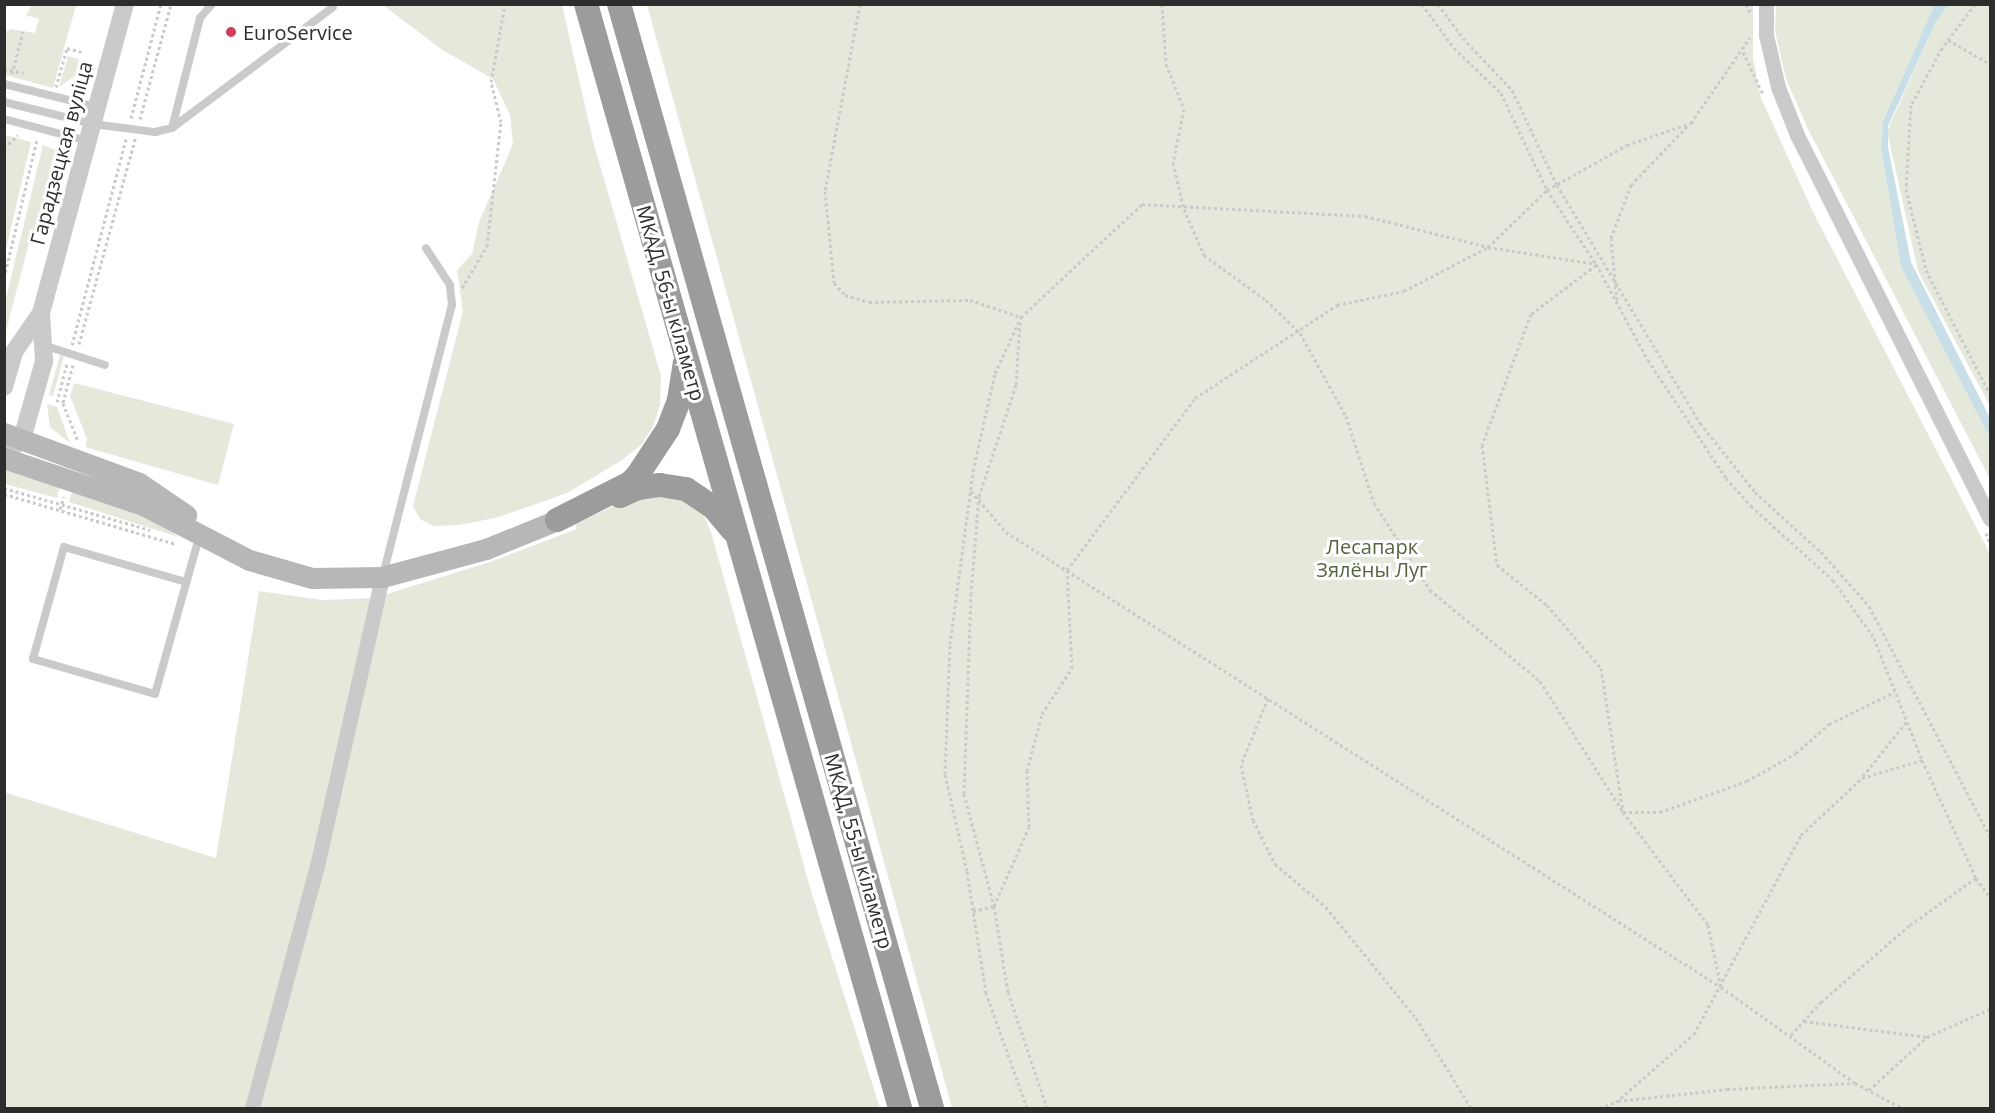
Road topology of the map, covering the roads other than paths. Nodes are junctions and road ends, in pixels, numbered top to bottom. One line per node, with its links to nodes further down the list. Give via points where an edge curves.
1 (124, 4): 12 (street, Гарадзецкая вуліца)
2 (212, 4): 13 (lane, via 201,18)
3 (586, 4): 17 (highway, МКАД, 56-ы кіламетр)
4 (619, 4): 28 (highway, МКАД, 56-ы кіламетр)
5 (1766, 4): 22 (street, via 1766,35 1778,87 1797,135)
6 (333, 7): 8 (lane)
7 (284, 31): 8 (lane)
8 (290, 39): 13 (lane)
9 (4, 84): 12 (lane)
10 (4, 102): 12 (lane)
11 (4, 119): 12 (lane)
12 (93, 124): 13 (lane, via 154,132); 15 (street, Гарадзецкая вуліца)
13 (172, 128)
14 (426, 248): 26 (lane, via 450,285 452,305)
15 (41, 314): 16 (street, Гарадзецкая вуліца); 19 (street, Гарадзецкая вуліца, via 14,352)
16 (43, 345): 18 (lane); 20 (street, Гарадзецкая вуліца, via 44,361)
17 (686, 358): 23 (highway, via 679,400 668,429 637,476); 25 (highway, МКАД, 56-ы кіламетр)
18 (105, 365)
19 (4, 387)
20 (13, 436): 21 (street); 24 (main road, via 139,483)
21 (4, 456): 24 (main road, via 143,505)
22 (1990, 519)
23 (557, 520): 25 (highway, via 573,518 638,488 660,485 686,489 713,507); 26 (main road, via 486,549)
24 (199, 537): 26 (main road, via 296,575 345,580); 27 (lane)
25 (738, 537): 29 (highway, МКАД, 56-ы кіламетр)
26 (382, 578): 30 (street, via 317,866)
27 (186, 582): 27 (lane, via 155,694 33,659 64,548)
28 (786, 594): 32 (highway, МКАД, 55-ы кіламетр)
29 (756, 601): 31 (highway, МКАД, 55-ы кіламетр)
30 (252, 1108)
31 (900, 1108)
32 (932, 1108)

